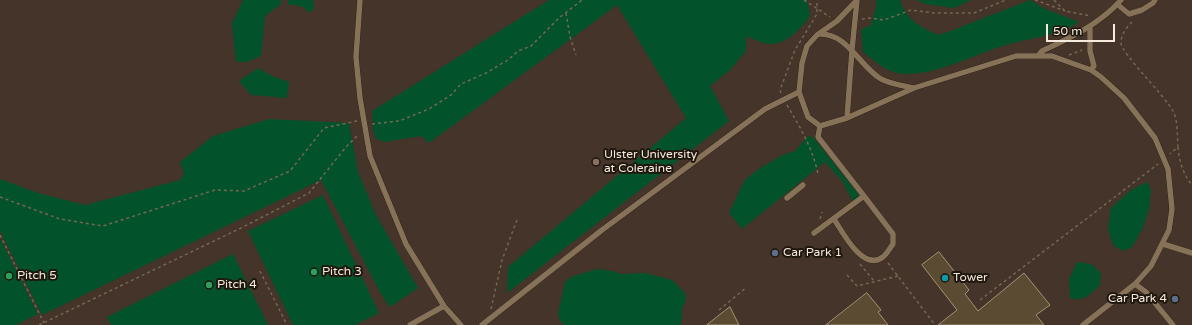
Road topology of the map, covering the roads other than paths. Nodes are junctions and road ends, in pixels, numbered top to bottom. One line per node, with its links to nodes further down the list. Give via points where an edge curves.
1 (360, 0): 22 (lane, via 356,57 370,156 406,244)
2 (857, 0): 6 (lane, via 836,22); 7 (lane)
3 (1155, 0): 4 (lane, via 1142,10 1129,14)
4 (1119, 2): 5 (lane)
5 (1090, 26): 8 (lane); 9 (lane, via 1090,48 1094,66)
6 (817, 35): 7 (lane, via 833,35); 11 (lane, via 805,53)
7 (852, 50): 10 (lane, via 868,69 882,80); 12 (lane)
8 (1039, 55): 9 (lane, via 1052,56); 10 (lane, via 1016,56)
9 (1091, 70): 19 (lane, via 1124,98 1155,138 1164,159 1168,169 1172,209 1169,230)
10 (914, 88): 12 (lane)
11 (799, 92): 13 (lane, via 808,117); 25 (lane, via 765,109 608,225)
12 (847, 118): 13 (lane)
13 (820, 126): 15 (lane, via 818,137)
14 (803, 185): 16 (lane)
15 (864, 196): 17 (lane); 17 (lane, via 893,234 893,244 884,257 875,260 864,258 846,238)
16 (787, 198)
17 (834, 219): 18 (lane)
18 (814, 233)
19 (1163, 244): 20 (lane); 21 (lane, via 1151,266)
20 (1192, 253)
21 (1135, 284): 26 (lane); 27 (lane, via 1146,292)
22 (444, 306): 23 (lane); 24 (lane)
23 (410, 325)
24 (461, 325)
25 (482, 325)
26 (1083, 325)
27 (1173, 325)

